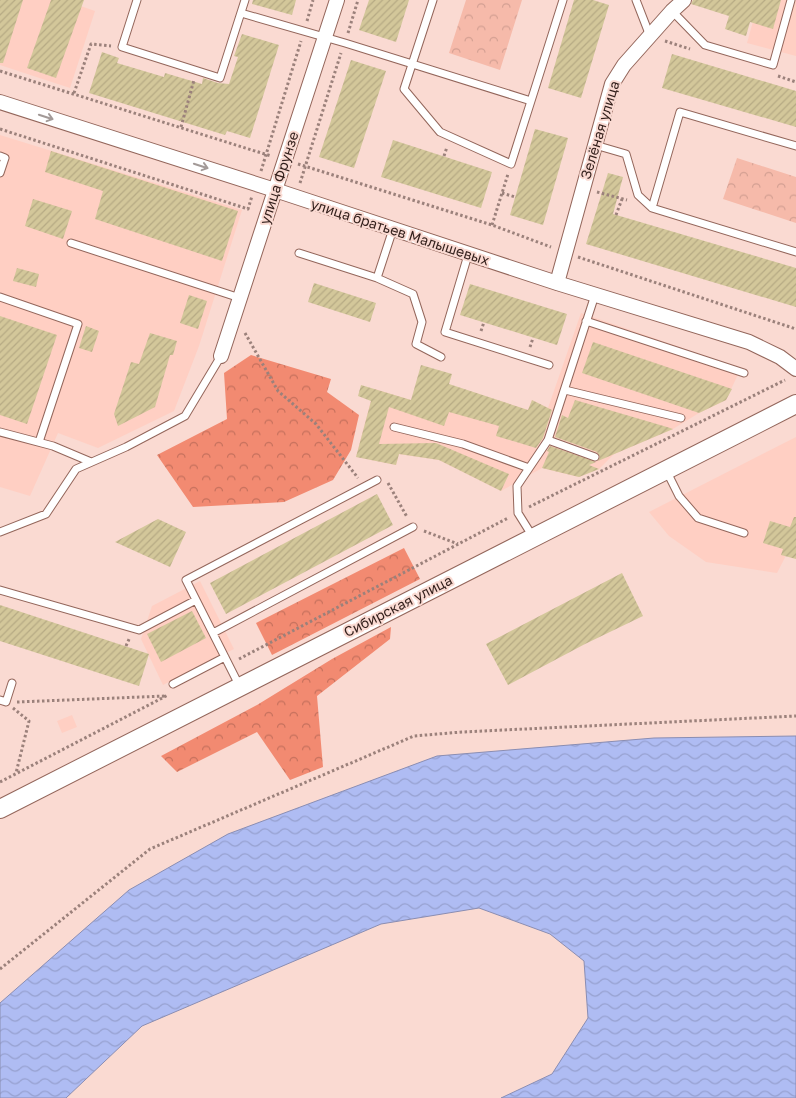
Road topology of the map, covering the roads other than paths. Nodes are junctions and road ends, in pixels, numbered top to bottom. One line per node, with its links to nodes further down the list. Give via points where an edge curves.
1 (137, 0): 10 (lane, via 122,47 220,78)
2 (245, 0): 10 (lane)
3 (337, 0): 12 (street, улица Фрунзе)
4 (433, 0): 13 (lane)
5 (563, 0): 15 (lane)
6 (636, 0): 11 (lane)
7 (684, 0): 9 (street, Зелёная улица)
8 (791, 0): 9 (lane, via 773,65 705,45)
9 (672, 11): 11 (street, Зелёная улица)
10 (241, 13): 12 (lane)
11 (650, 36): 16 (street, Зелёная улица, via 612,84)
12 (324, 37): 13 (lane); 20 (street, улица Фрунзе)
13 (412, 64): 15 (lane); 15 (lane, via 404,89 440,132 511,164)
14 (0, 102): 20 (street, улица братьев Малышевых, one-way to 20)
15 (531, 102)
16 (595, 145): 21 (lane, via 626,154 638,195); 28 (street, Зелёная улица)
17 (796, 146): 21 (lane, via 680,112)
18 (0, 156): 19 (lane, via 5,158)
19 (0, 174)
20 (276, 190): 22 (street, улица братьев Малышевых); 31 (street, улица Фрунзе)
21 (652, 208): 24 (lane)
22 (393, 229): 26 (street, улица братьев Малышевых); 27 (lane)
23 (71, 244): 31 (lane)
24 (796, 252)
25 (299, 253): 27 (lane)
26 (468, 254): 28 (street, улица братьев Малышевых); 35 (lane, via 445,332)
27 (378, 278): 34 (lane, via 413,294 422,322 416,344)
28 (557, 283): 29 (street, улица братьев Малышевых)
29 (595, 295): 32 (lane); 37 (street, улица братьев Малышевых, via 749,342 780,357)
30 (0, 297): 44 (lane, via 78,324)
31 (240, 298): 33 (street, улица Фрунзе)
32 (586, 321): 36 (lane); 38 (lane)
33 (221, 356): 46 (lane, via 185,416)
34 (441, 358)
35 (549, 365)
36 (744, 373)
37 (792, 374)
38 (565, 390): 40 (lane); 43 (lane)
39 (796, 404): 48 (street, Сибирская улица)
40 (682, 418)
41 (394, 427): 47 (lane, via 463,444)
42 (0, 432): 44 (lane)
43 (548, 440): 45 (lane); 47 (lane)
44 (39, 442): 46 (lane)
45 (594, 457)
46 (91, 462): 51 (lane, via 76,469 46,514)
47 (529, 468): 53 (lane, via 517,486 518,513)
48 (666, 470): 52 (lane, via 679,496 698,518); 53 (street, Сибирская улица)
49 (377, 480): 55 (lane, via 186,580)
50 (412, 527): 56 (lane)
51 (0, 532)
52 (744, 533)
53 (532, 537): 60 (street, Сибирская улица)
54 (0, 590): 55 (lane, via 139,630)
55 (196, 600): 56 (lane)
56 (213, 633): 57 (lane)
57 (225, 657): 59 (lane); 60 (lane)
58 (12, 683): 61 (lane)
59 (175, 688)
60 (240, 688): 62 (street, Сибирская улица)
61 (3, 701)
62 (0, 809)

